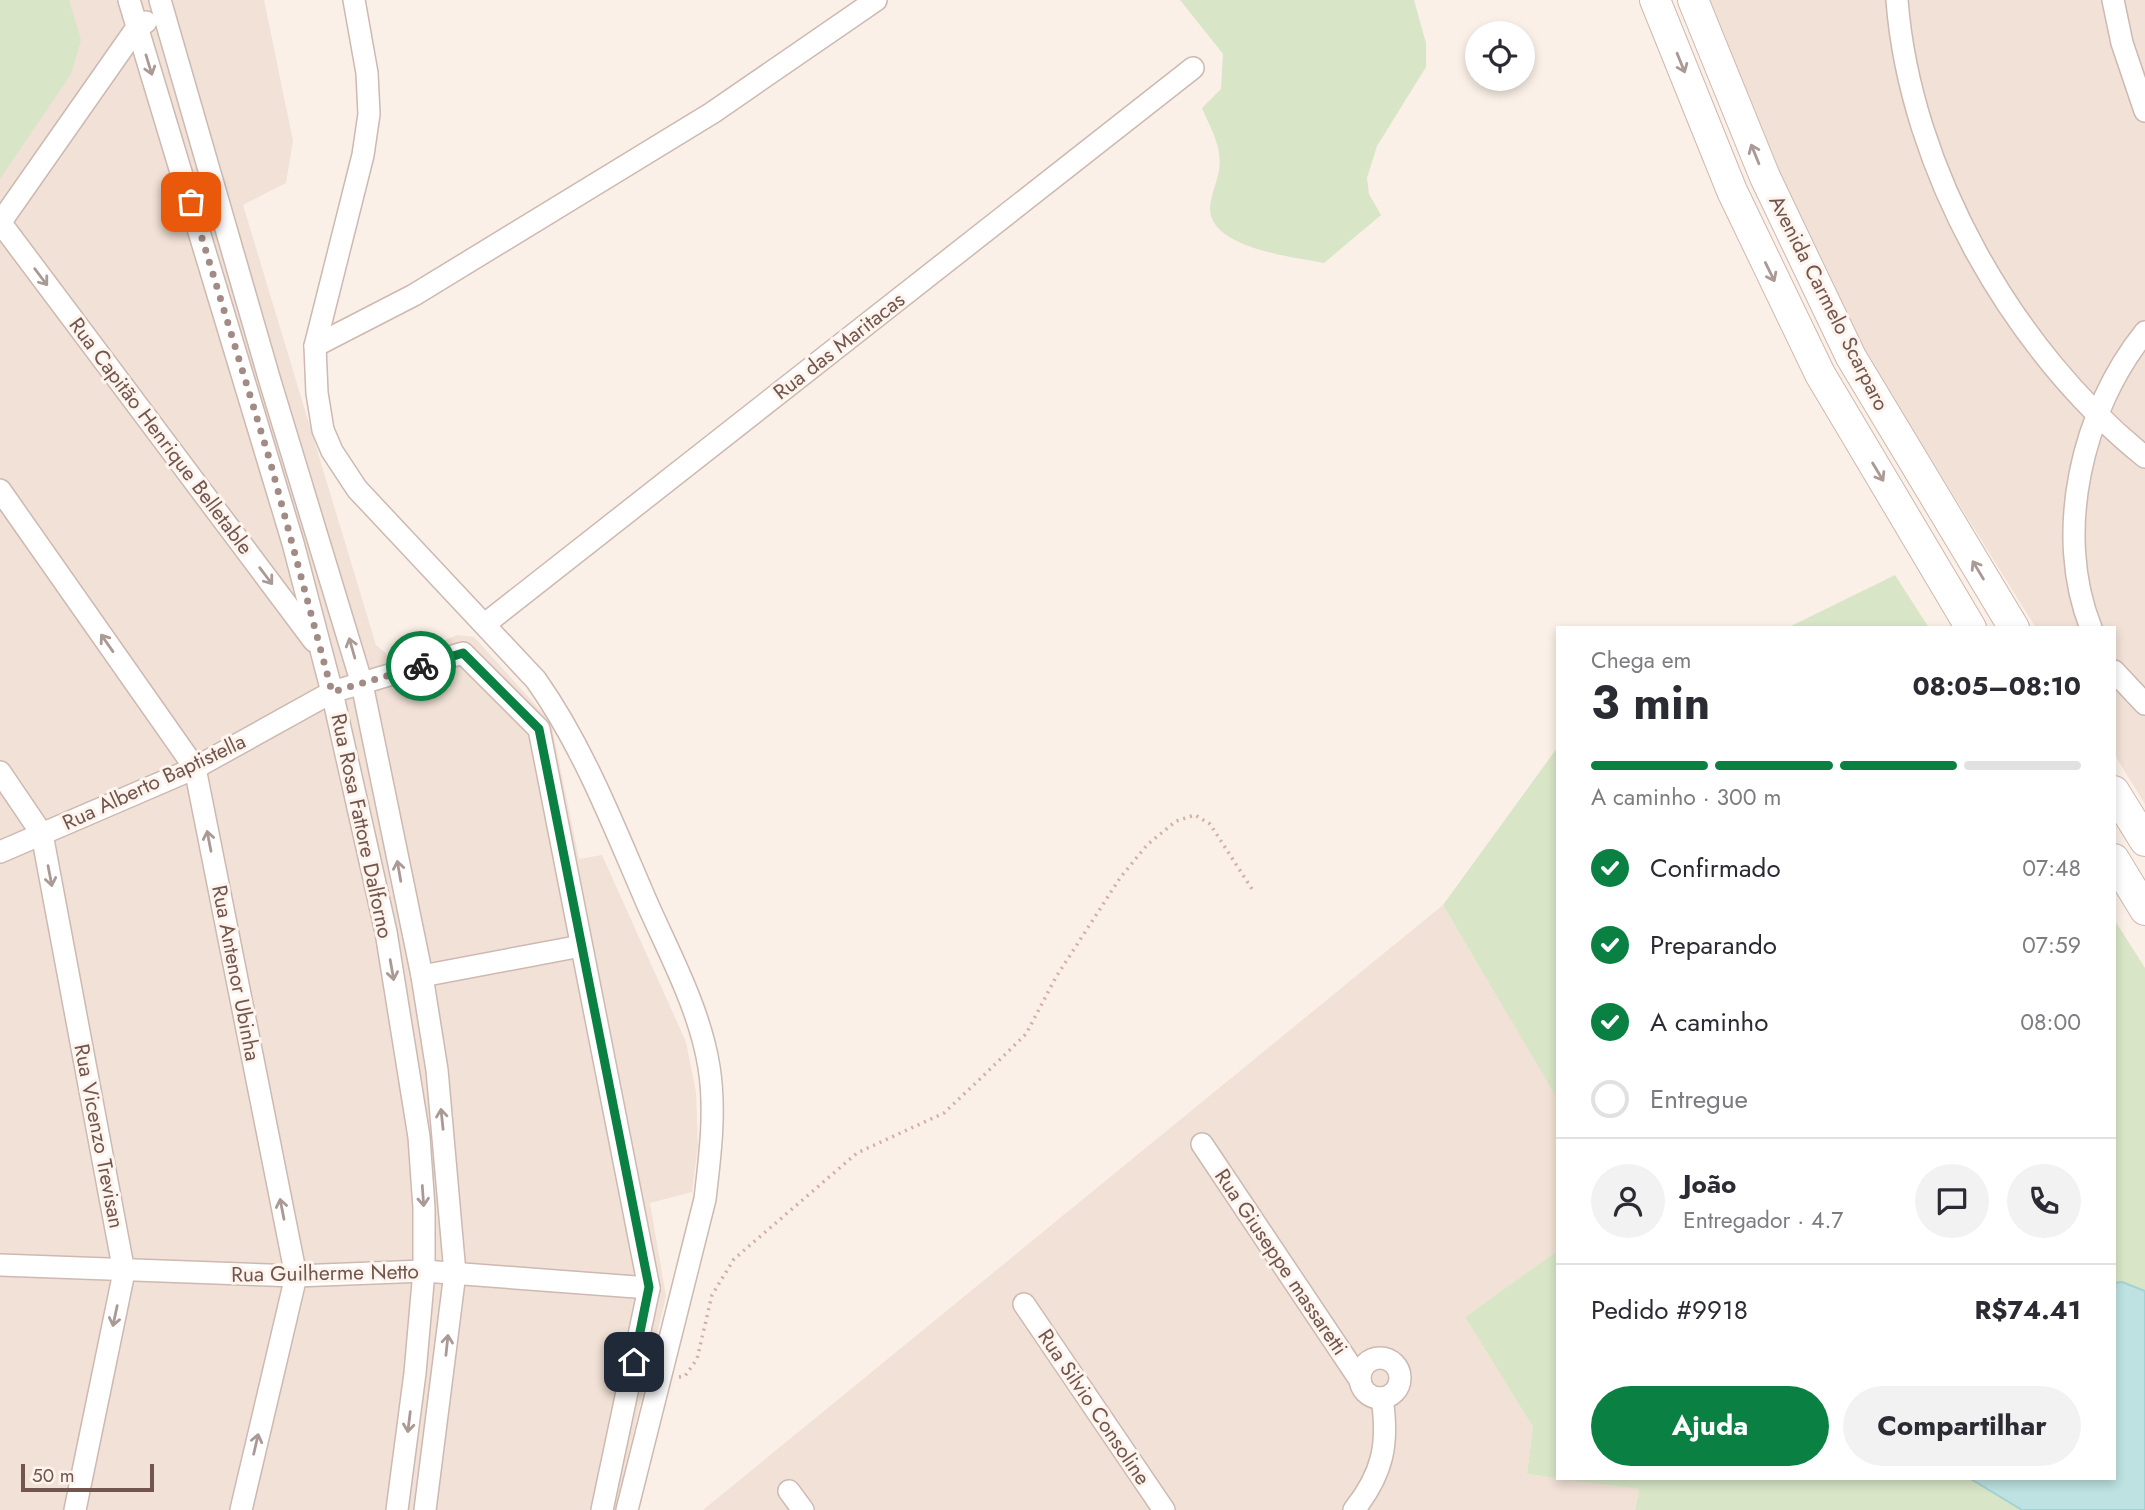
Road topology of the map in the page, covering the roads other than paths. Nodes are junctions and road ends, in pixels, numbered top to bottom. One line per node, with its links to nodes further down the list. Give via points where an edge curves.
1 (129, 0): 9 (street, Rua Rosa Fattore Dalforno)
2 (354, 0): 14 (street, via 369,114)
3 (876, 0): 14 (street, via 712,113 414,295)
4 (1656, 0): 21 (main road, Avenida Carmelo Scarparo, one-way to 21, via 1731,191 1820,374)
5 (1693, 0): 22 (main road, Avenida Carmelo Scarparo, one-way to 5, via 1852,357 1765,177)
6 (1897, 0): 15 (street, via 1911,82 1934,160 1967,235 2005,302 2050,363)
7 (2113, 0): 11 (street)
8 (162, 7): 9 (street); 16 (street, Rua Rosa Fattore Dalforno)
9 (138, 26): 12 (street); 18 (street, Rua Rosa Fattore Dalforno, one-way to 18)
10 (1193, 68): 20 (street, Rua das Maritacas)
11 (2145, 111)
12 (0, 223): 24 (street, Rua Capitão Henrique Belletable, one-way to 24)
13 (2145, 332): 15 (street, via 2127,354)
14 (315, 346): 20 (street, via 317,393 332,452 357,489)
15 (2097, 414): 17 (street); 23 (street, via 2078,487 2074,537)
16 (293, 455): 18 (street); 26 (street, Rua Rosa Fattore Dalforno, one-way to 16)
17 (2145, 457)
18 (270, 461): 24 (street, Rua Rosa Fattore Dalforno)
19 (0, 490): 29 (street, Rua Antenor Ubinha, one-way to 19)
20 (485, 624): 55 (street, via 537,680 583,760 684,987 709,1066 710,1155 705,1199)
21 (1971, 626)
22 (2013, 626)
23 (2090, 626)
24 (321, 650): 27 (street, Rua Rosa Fattore Dalforno)
25 (2116, 673): 28 (street)
26 (362, 684): 27 (street, Rua Alberto Baptistella); 37 (street, Rua Alberto Baptistella, via 463,653 539,729); 38 (street, Rua Rosa Fattore Dalforno, one-way to 26)
27 (332, 692): 29 (street, Rua Alberto Baptistella); 41 (street, Rua Rosa Fattore Dalforno, one-way to 41, via 386,932 405,1041 419,1137)
28 (2145, 704)
29 (195, 768): 32 (street, Rua Alberto Baptistella); 44 (street, Rua Antenor Ubinha, one-way to 29)
30 (0, 772): 32 (street, Rua Vicenzo Trevisan)
31 (2116, 793): 33 (main road)
32 (42, 834): 34 (street, Rua Alberto Baptistella); 42 (street, Rua Vicenzo Trevisan, one-way to 42)
33 (2145, 841)
34 (0, 852)
35 (2116, 862): 36 (main road)
36 (2145, 909)
37 (581, 946): 38 (street); 45 (street)
38 (422, 976): 43 (street, Rua Rosa Fattore Dalforno, one-way to 38, via 439,1082)
39 (1202, 1144): 47 (street, Rua Giuseppe massaretti)
40 (0, 1265): 42 (street, Rua Guilherme Netto)
41 (424, 1271): 43 (street, Rua Guilherme Netto); 44 (street, Rua Guilherme Netto); 52 (street, Rua Rosa Fattore Dalforno, one-way to 52)
42 (124, 1272): 44 (street, Rua Guilherme Netto); 50 (street, Rua Vicenzo Trevisan, one-way to 50)
43 (455, 1273): 45 (street, Rua Guilherme Netto); 53 (street, Rua Rosa Fattore Dalforno, one-way to 43)
44 (296, 1276): 51 (street, Rua Antenor Ubinha, one-way to 44)
45 (649, 1287): 54 (street)
46 (1024, 1304): 57 (street, Rua Silvio Consoline)
47 (1360, 1380): 48 (street, via 1365,1392); 48 (street, via 1363,1367 1373,1359 1393,1362 1400,1381 1394,1393)
48 (1382, 1398): 58 (street, via 1387,1430 1381,1461 1371,1487)
49 (789, 1491): 56 (street)
50 (75, 1510)
51 (241, 1510)
52 (397, 1510)
53 (425, 1510)
54 (602, 1510)
55 (627, 1510)
56 (803, 1510)
57 (1164, 1510)
58 (1354, 1510)

